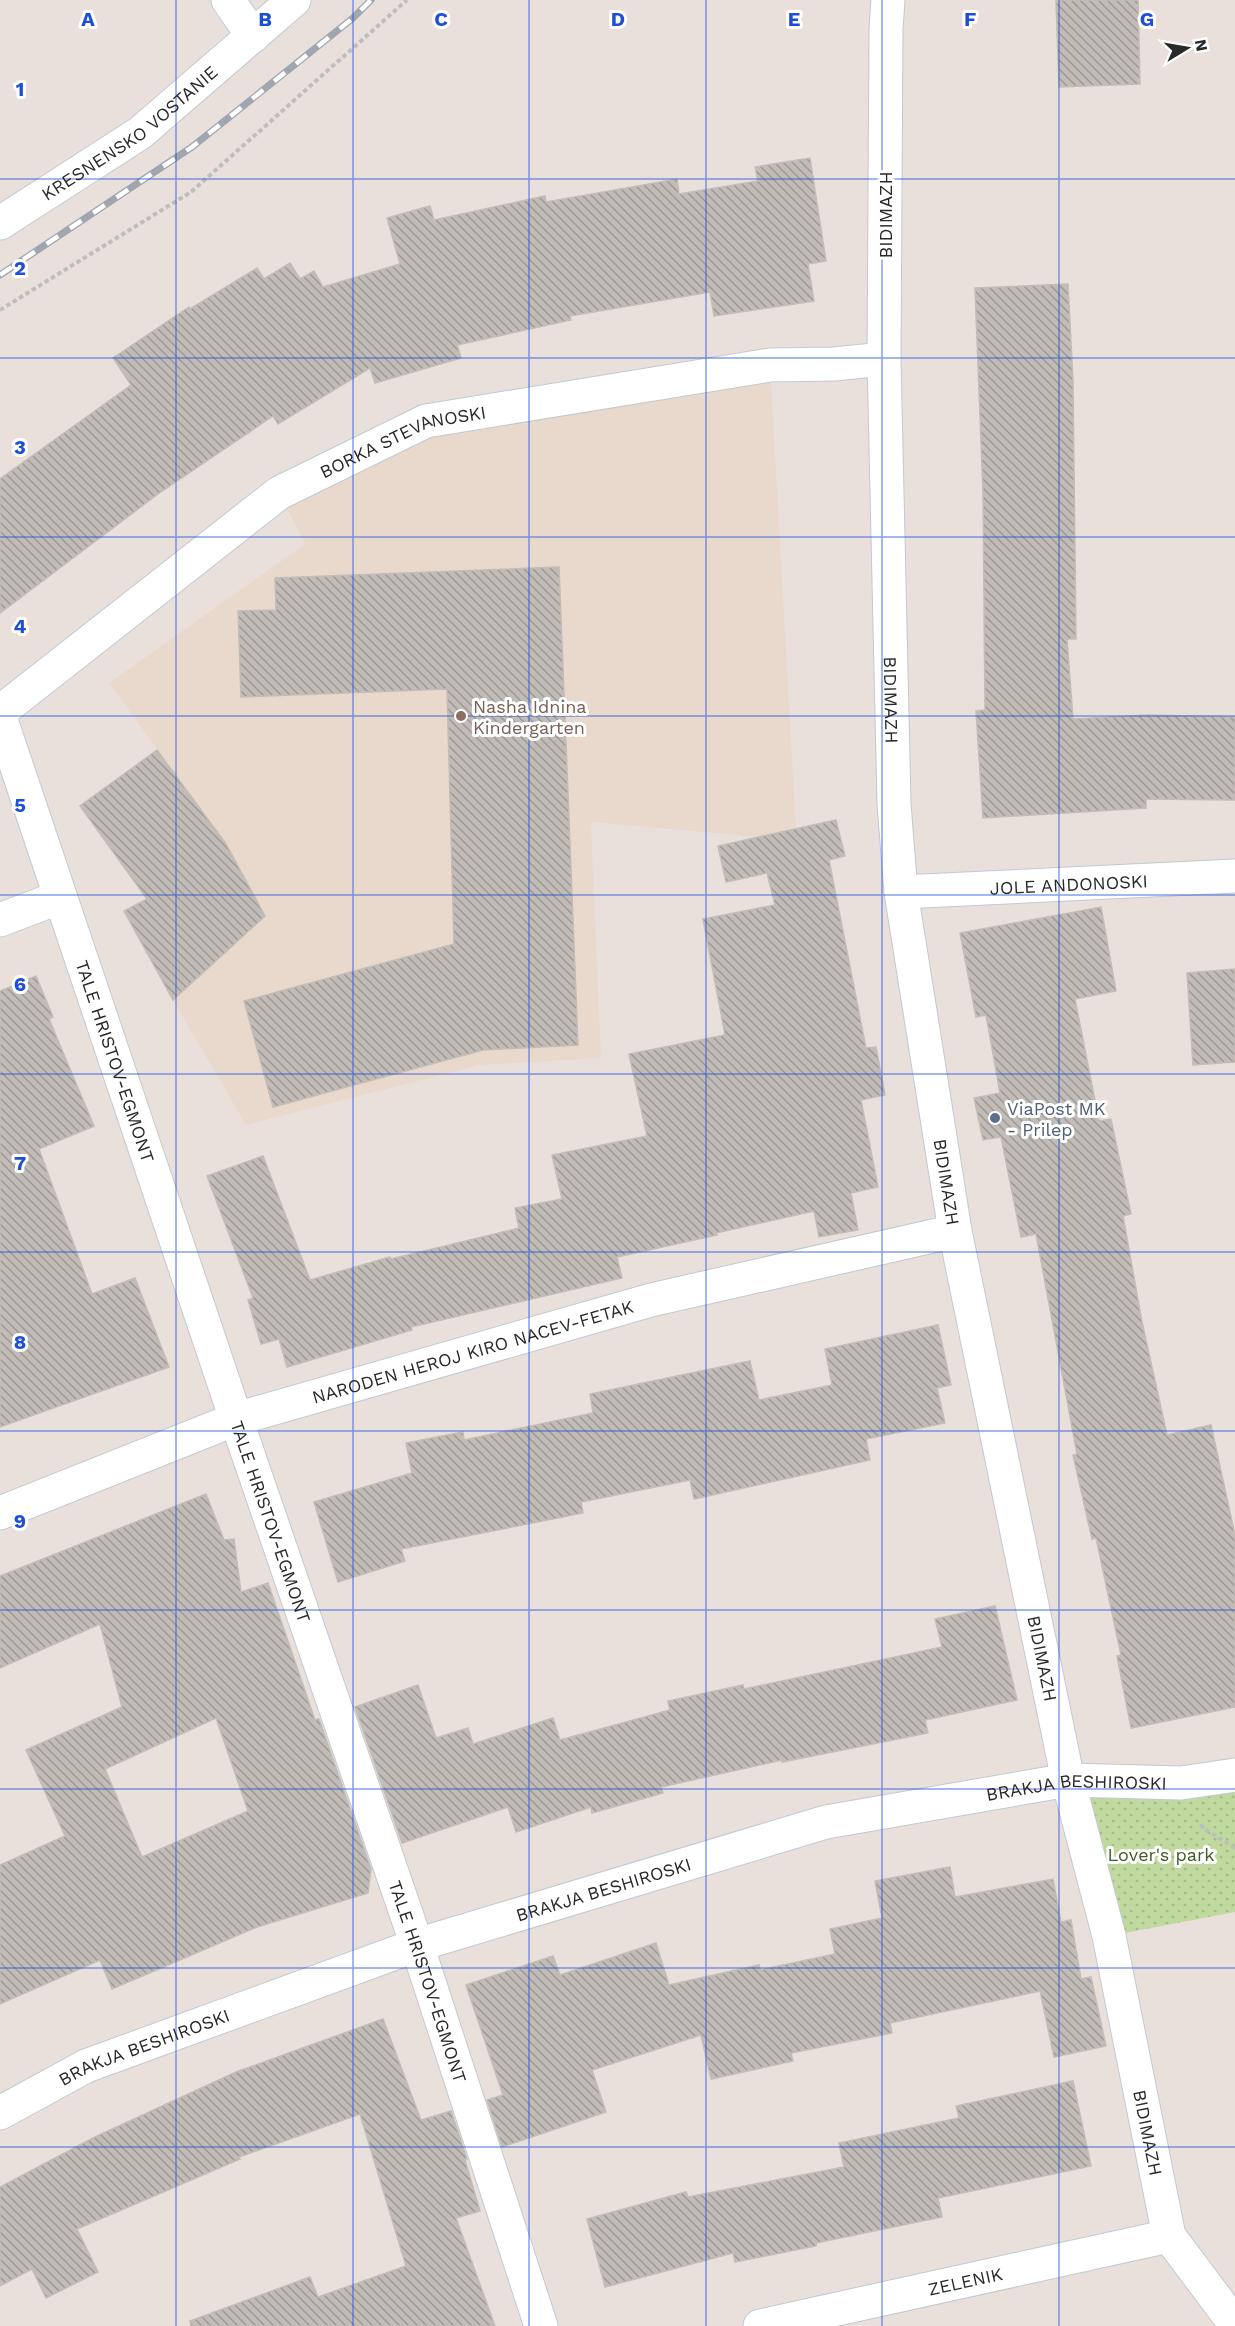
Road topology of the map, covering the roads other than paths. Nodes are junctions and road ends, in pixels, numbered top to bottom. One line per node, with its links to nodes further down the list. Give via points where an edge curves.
1 (228, 0): 4 (street)
2 (294, 0): 4 (street, KRESNENSKO VOSTANIE)
3 (888, 0): 6 (street, BIDIMAZH)
4 (253, 36): 5 (street, KRESNENSKO VOSTANIE, via 140,133)
5 (0, 223)
6 (884, 359): 7 (street, BORKA STEVANOSKI, via 770,364 426,421 279,493); 9 (street, BIDIMAZH, via 894,804)
7 (0, 715): 10 (street, TALE HRISTOV-EGMONT)
8 (1235, 876): 9 (street, JOLE ANDONOSKI)
9 (902, 892): 12 (street, BIDIMAZH)
10 (60, 897): 11 (street); 13 (street, TALE HRISTOV-EGMONT)
11 (0, 920)
12 (956, 1231): 13 (street, NARODEN HEROJ KIRO NACEV-FETAK, via 651,1300); 16 (street, BIDIMAZH)
13 (236, 1419): 14 (street, NARODEN HEROJ KIRO NACEV-FETAK); 17 (street, TALE HRISTOV-EGMONT)
14 (0, 1513)
15 (1235, 1775): 16 (street, BRAKJA BESHIROSKI, via 1181,1783)
16 (1068, 1780): 17 (street, BRAKJA BESHIROSKI, via 826,1822); 19 (street, BIDIMAZH, via 1109,1936)
17 (417, 1945): 18 (street, BRAKJA BESHIROSKI, via 86,2066); 21 (street, TALE HRISTOV-EGMONT)
18 (0, 2113)
19 (1169, 2236): 20 (street, BIDIMAZH); 22 (street, ZELENIK)
20 (1235, 2324)
21 (541, 2326)
22 (760, 2326)

